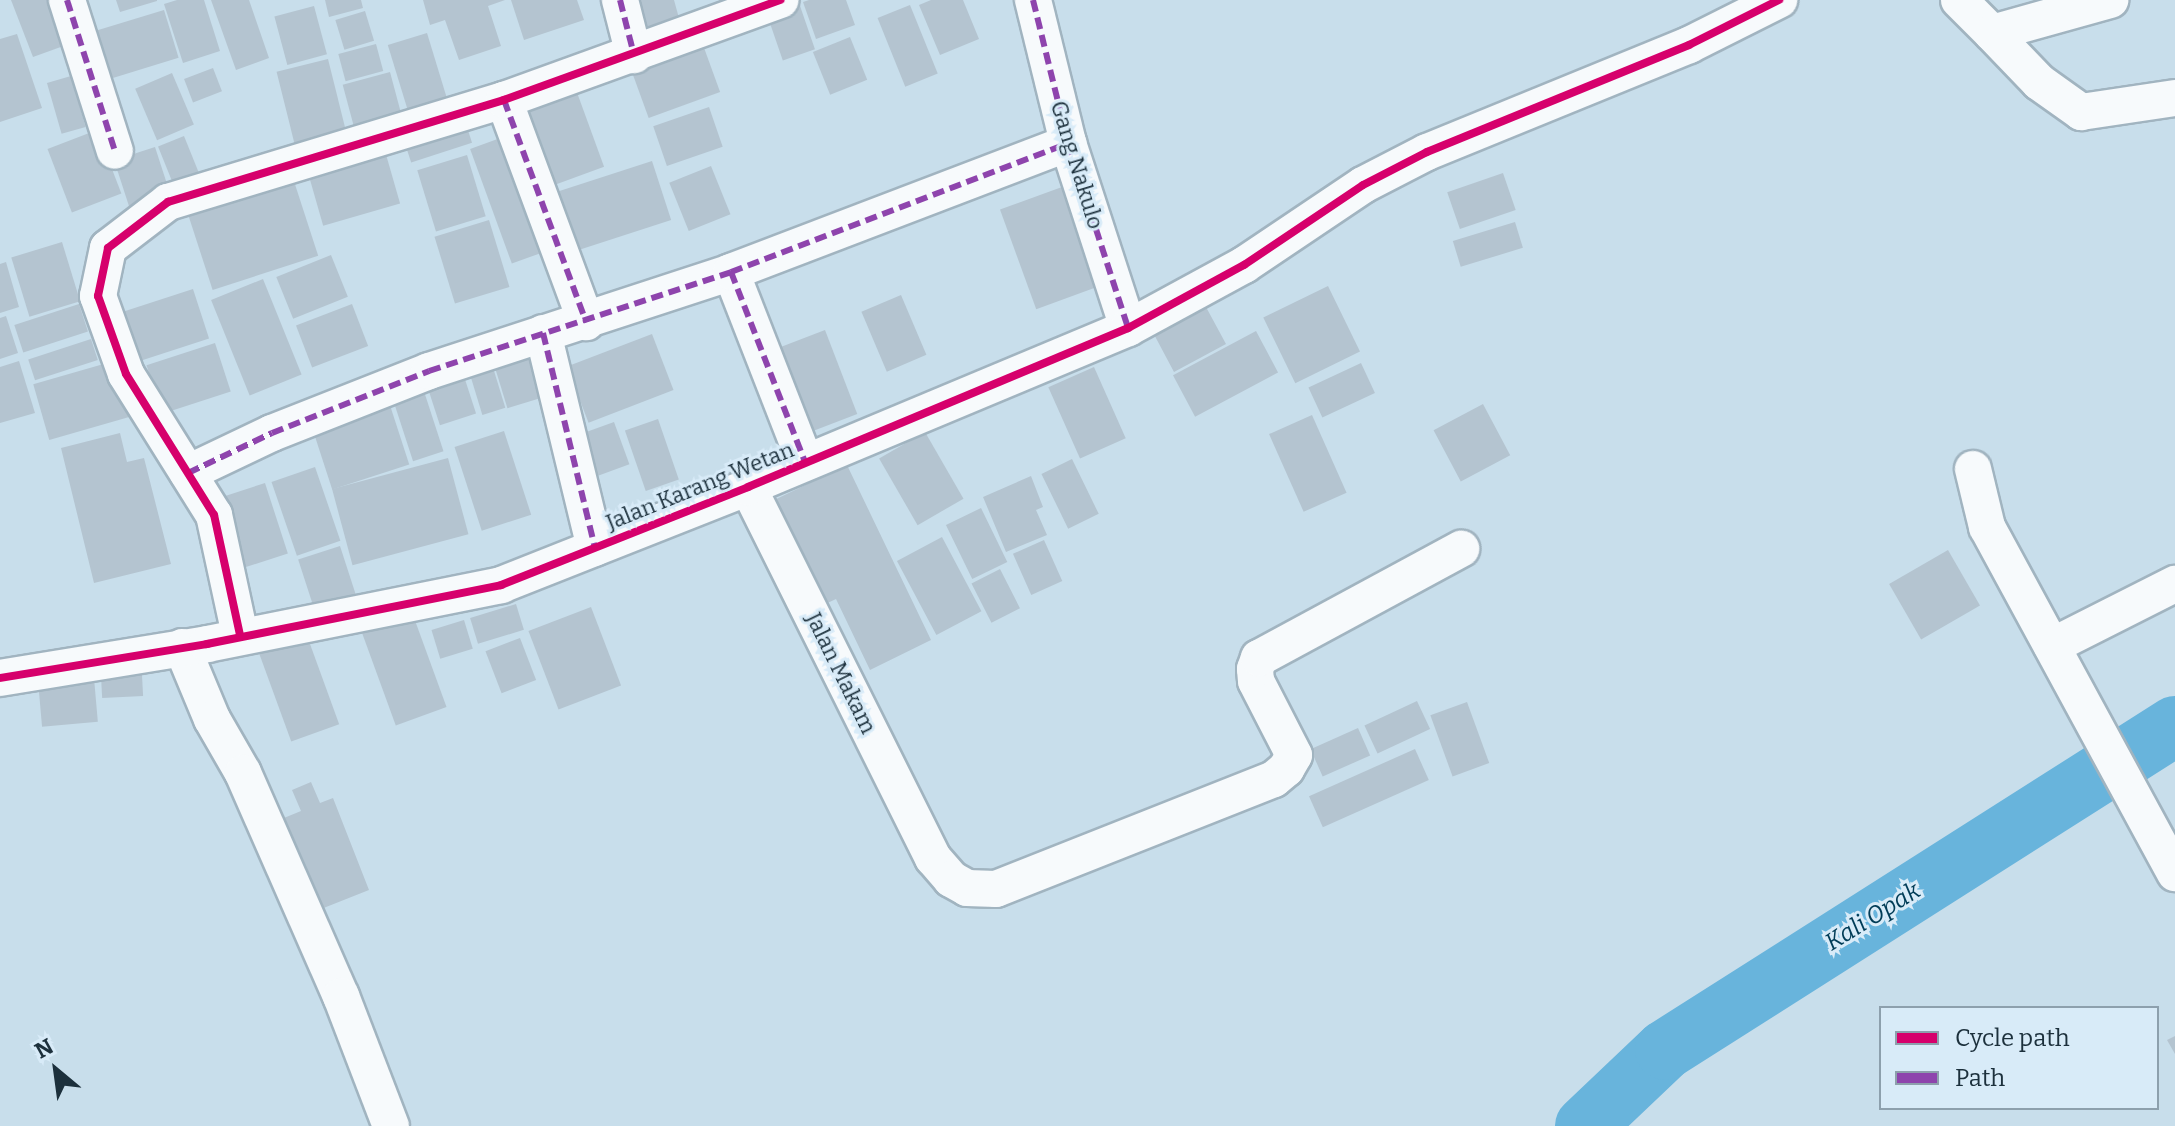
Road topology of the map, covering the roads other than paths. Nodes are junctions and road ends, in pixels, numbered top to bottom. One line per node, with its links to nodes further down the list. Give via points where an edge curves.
1 (67, 0): 13 (street)
2 (620, 0): 9 (street)
3 (781, 0): 9 (street)
4 (1033, 0): 12 (street, Gang Nakulo)
5 (1779, 0): 16 (street, Jalan Karang Wetan, via 1689,45 1427,152 1363,185 1244,265)
6 (1959, 0): 8 (street)
7 (2110, 0): 8 (street)
8 (1992, 33): 10 (street, via 2039,82 2081,112)
9 (634, 55): 11 (street)
10 (2175, 98)
11 (504, 100): 15 (street); 20 (street, via 168,202 108,248 98,296 126,374)
12 (1068, 143): 14 (street); 16 (street, Gang Nakulo)
13 (115, 151)
14 (731, 272): 15 (street); 18 (street)
15 (586, 322): 17 (street)
16 (1128, 328): 18 (street, Jalan Karang Wetan)
17 (543, 333): 20 (street, via 429,371); 22 (street)
18 (805, 462): 21 (street, Jalan Karang Wetan)
19 (1973, 469): 26 (street, via 1987,527)
20 (188, 473): 25 (street, via 214,515)
21 (748, 487): 22 (street, Jalan Karang Wetan); 23 (street, Jalan Makam, via 933,858 967,888 996,889 1274,779 1294,755 1256,681 1259,658)
22 (595, 548): 25 (street, Jalan Karang Wetan, via 501,585)
23 (1461, 549)
24 (2175, 584): 26 (street)
25 (240, 635): 27 (street, Jalan Karang Wetan)
26 (2052, 646): 29 (street)
27 (182, 647): 28 (street, Jalan Karang Wetan); 30 (street, via 341,996)
28 (0, 678)
29 (2175, 873)
30 (391, 1126)

